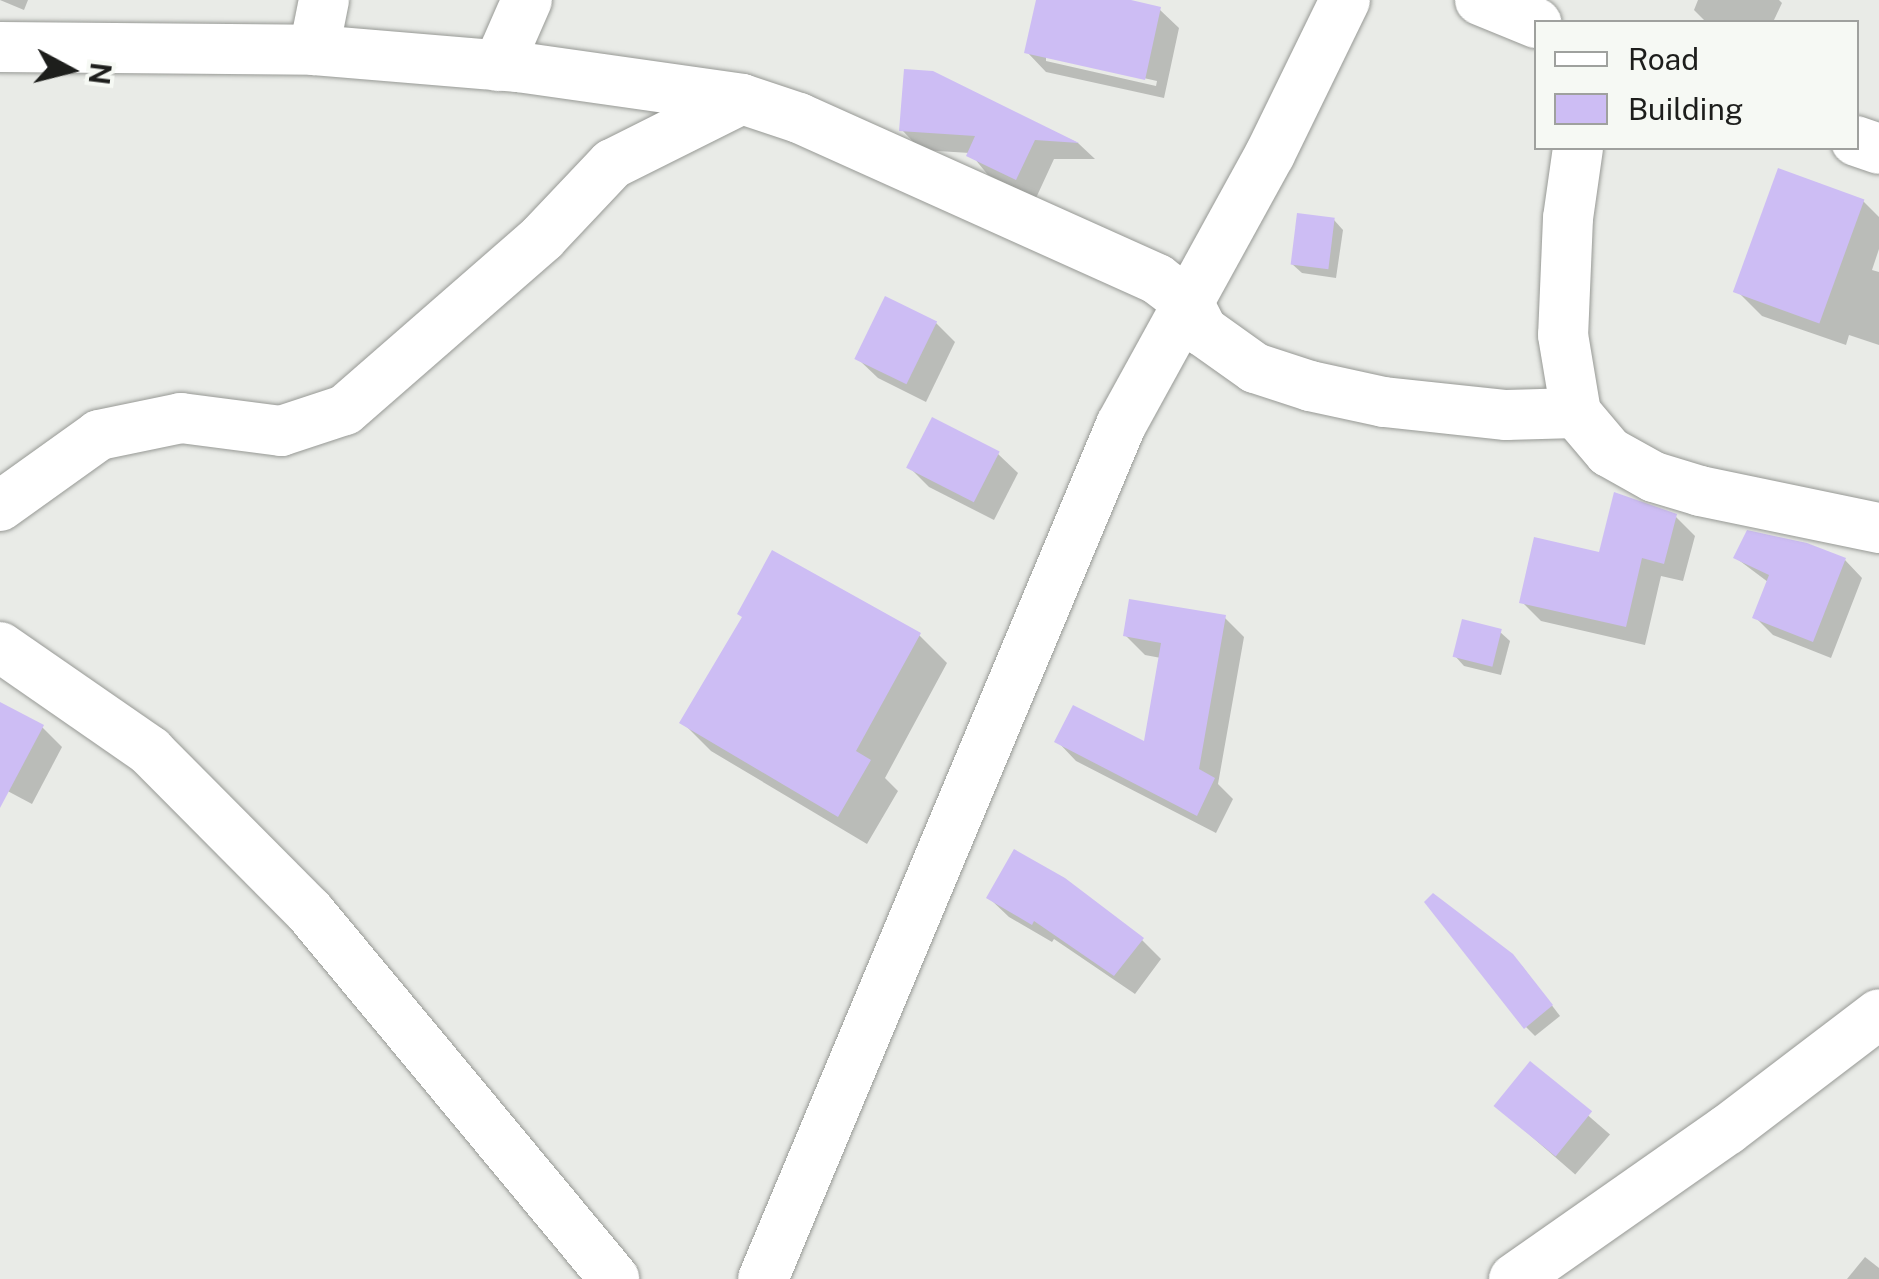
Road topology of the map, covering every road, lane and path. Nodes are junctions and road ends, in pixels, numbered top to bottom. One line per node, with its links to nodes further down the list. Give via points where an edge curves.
1 (324, 0): 7 (street)
2 (528, 0): 8 (street)
3 (1345, 0): 11 (street)
4 (1480, 0): 5 (street)
5 (1534, 22)
6 (0, 47): 7 (street)
7 (314, 50): 8 (street)
8 (498, 66): 9 (street)
9 (742, 99): 11 (street, via 1124,262); 13 (street, via 612,164 542,238 345,410 281,431 181,418 99,435)
10 (1578, 150): 12 (street, via 1563,335)
11 (1188, 302): 12 (street, via 1204,331 1227,352 1310,386 1439,409); 18 (street, via 1082,512)
12 (1576, 413): 14 (street, via 1609,452 1654,476 1700,492)
13 (0, 506)
14 (1879, 528)
15 (0, 647): 17 (street, via 150,750 309,912)
16 (1879, 1014): 19 (street)
17 (614, 1279)
18 (762, 1279)
19 (1514, 1279)

